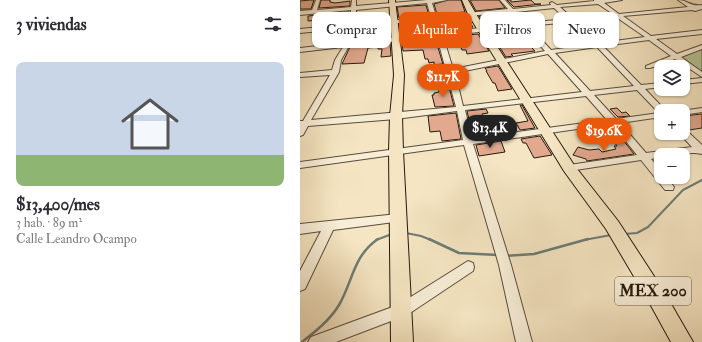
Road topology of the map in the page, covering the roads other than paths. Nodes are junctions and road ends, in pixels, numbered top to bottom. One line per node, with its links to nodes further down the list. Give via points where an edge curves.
1 (318, 0): 16 (street)
2 (445, 0): 8 (street)
3 (465, 0): 18 (highway, MEX 200)
4 (502, 0): 15 (street)
5 (549, 0): 12 (street)
6 (620, 0): 9 (street)
7 (680, 0): 14 (street)
8 (429, 1): 10 (street); 17 (street)
9 (597, 1): 12 (street); 20 (street)
10 (392, 2): 11 (street); 27 (highway)
11 (354, 4): 16 (street)
12 (554, 6): 15 (street); 19 (street)
13 (702, 7): 14 (street)
14 (694, 8): 22 (street); 24 (street)
15 (511, 10): 23 (street)
16 (314, 11): 21 (street)
17 (431, 12)
18 (471, 12)
19 (560, 12)
20 (612, 12)
21 (300, 13)
22 (702, 13)
23 (472, 14): 29 (highway, MEX 200)
24 (619, 16)
25 (619, 17): 33 (street)
26 (391, 21): 27 (street)
27 (396, 21): 28 (street); 34 (highway)
28 (399, 21)
29 (480, 27)
30 (312, 30): 31 (street)
31 (300, 31)
32 (702, 32): 33 (street)
33 (649, 38): 36 (street); 47 (street)
34 (397, 40): 35 (street); 64 (highway, via 399,74)
35 (391, 41)
36 (619, 42)
37 (545, 47): 46 (street)
38 (702, 47): 47 (street)
39 (318, 48): 45 (street)
40 (344, 48): 50 (street)
41 (443, 48): 51 (street)
42 (494, 48): 48 (highway, MEX 200)
43 (574, 48): 46 (street)
44 (601, 48): 57 (street)
45 (300, 50)
46 (549, 51): 48 (street); 58 (street)
47 (676, 57): 49 (street); 53 (street)
48 (502, 60): 51 (street); 59 (highway, MEX 200)
49 (648, 67)
50 (335, 72): 52 (street); 67 (street)
51 (450, 72): 61 (street)
52 (300, 75)
53 (702, 75)
54 (702, 80): 55 (street)
55 (690, 81)
56 (654, 86): 57 (street)
57 (639, 87): 58 (street); 60 (street)
58 (588, 93): 59 (street); 66 (street)
59 (528, 100): 61 (street); 68 (highway, MEX 200)
60 (655, 104)
61 (460, 108): 64 (street); 71 (street)
62 (702, 110): 63 (street)
63 (690, 112)
64 (396, 116): 67 (street); 73 (highway)
65 (654, 117): 66 (street)
66 (614, 122): 68 (street); 74 (street)
67 (303, 124): 69 (street)
68 (548, 131): 71 (street); 76 (highway, MEX 200)
69 (300, 133)
70 (690, 139): 72 (street)
71 (468, 142): 73 (street); 89 (street, via 500,246)
72 (701, 149): 74 (street)
73 (396, 151): 75 (street); 82 (highway)
74 (645, 157): 76 (street); 77 (street)
75 (300, 165)
76 (569, 168): 86 (highway, MEX 200, via 612,225)
77 (654, 168)
78 (667, 184): 79 (street)
79 (669, 187)
80 (329, 226): 81 (street); 82 (street); 84 (street)
81 (300, 229)
82 (399, 230): 85 (highway)
83 (468, 267): 85 (street)
84 (300, 285)
85 (402, 310): 87 (street); 88 (highway)
86 (681, 341)
87 (316, 342)
88 (402, 342)
89 (524, 342)

